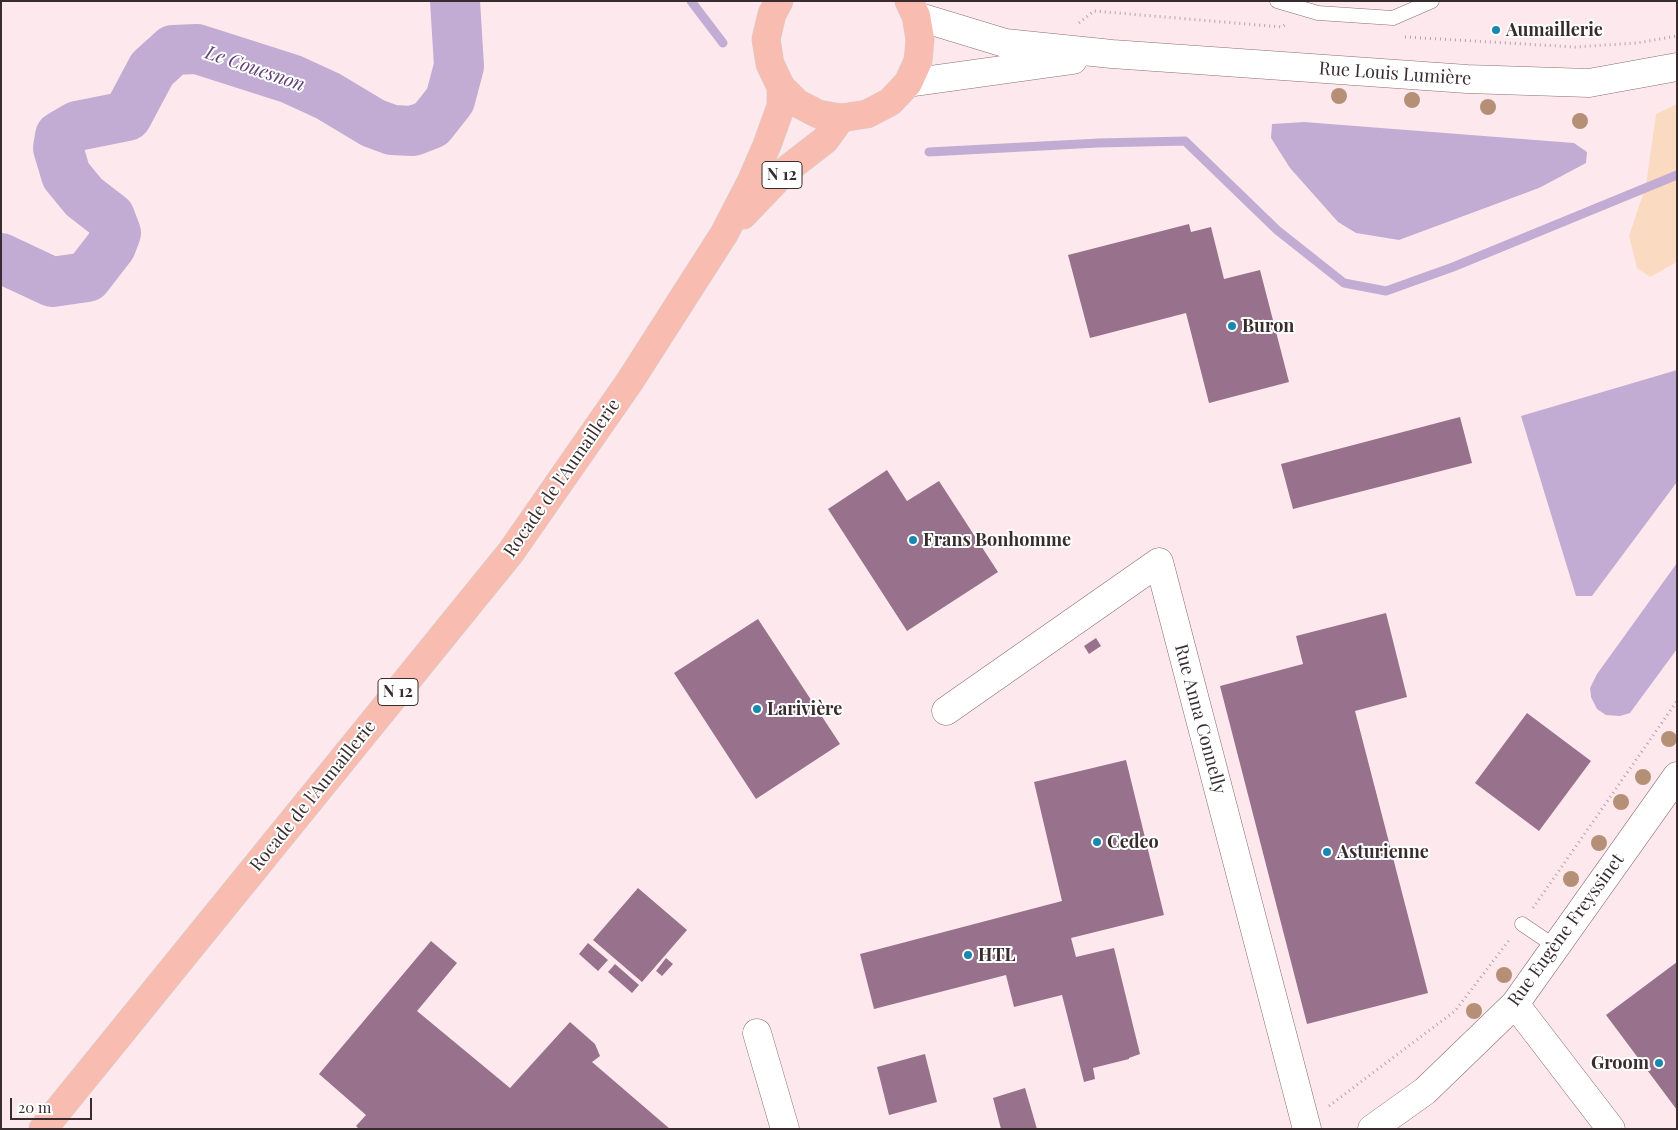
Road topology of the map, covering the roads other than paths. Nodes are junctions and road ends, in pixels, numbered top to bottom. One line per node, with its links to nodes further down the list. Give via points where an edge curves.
1 (779, 1): 8 (main road, via 766,39 770,64)
2 (1277, 1): 3 (lane, via 1318,13 1393,18)
3 (1432, 1)
4 (912, 9): 5 (street, Rue Louis Lumière, via 1006,43); 7 (main road, via 920,39 918,61)
5 (1112, 54): 6 (street, Rue Louis Lumière, via 1467,79 1589,83); 7 (street, Rue Louis Lumière)
6 (1677, 67)
7 (908, 83): 9 (main road, via 890,102 867,114)
8 (781, 87): 9 (main road, via 804,107 818,114); 10 (main road, Rocade de l'Aumaillerie / N 12, via 781,106 767,145)
9 (841, 118): 10 (main road, Rocade de l'Aumaillerie / N 12, via 825,140 785,171)
10 (724, 234): 17 (main road, Rocade de l'Aumaillerie / N 12, via 630,382 511,552)
11 (946, 711): 19 (street, Rue Anna Connelly, via 1159,562)
12 (1677, 776): 14 (street, Rue Eugène Freyssinet)
13 (1522, 924): 14 (lane)
14 (1556, 947): 15 (street, Rue Eugène Freyssinet)
15 (1515, 1004): 20 (street, Rue Eugène Freyssinet, via 1425,1091); 21 (street)
16 (757, 1033): 18 (street)
17 (43, 1129)
18 (785, 1129)
19 (1307, 1129)
20 (1372, 1129)
21 (1611, 1129)

